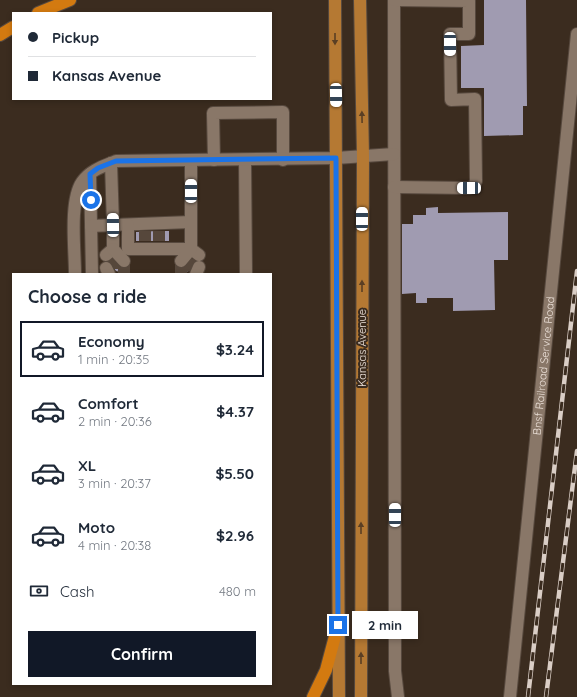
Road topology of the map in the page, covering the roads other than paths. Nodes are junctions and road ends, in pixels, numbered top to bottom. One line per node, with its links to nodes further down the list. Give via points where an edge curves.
1 (70, 0): 5 (highway)
2 (335, 0): 11 (main road, one-way to 11)
3 (360, 0): 10 (main road, Kansas Avenue, one-way to 3)
4 (394, 0): 9 (street); 18 (street, via 469,1 469,34 450,34 451,100 475,99 476,182 469,188)
5 (40, 12)
6 (12, 28): 8 (highway)
7 (577, 34): 34 (street, Bnsf Railroad Service Road)
8 (0, 35)
9 (394, 154): 10 (street); 18 (street)
10 (362, 156): 11 (street); 32 (main road, Kansas Avenue, one-way to 10)
11 (336, 158): 15 (street); 29 (main road)
12 (191, 160): 13 (street); 16 (street); 19 (street)
13 (214, 160): 14 (street); 15 (street, via 213,113 283,112)
14 (245, 160): 15 (street); 28 (street)
15 (283, 160)
16 (112, 163): 17 (street); 20 (street)
17 (90, 174): 22 (street); 26 (street, via 76,193)
18 (394, 187): 33 (street, via 395,671)
19 (191, 222): 24 (street); 24 (street, via 190,256)
20 (113, 225): 21 (street); 22 (street); 25 (street)
21 (128, 225): 23 (street); 23 (street, via 128,250)
22 (91, 226): 27 (street)
23 (145, 236): 24 (street); 24 (street)
24 (159, 236)
25 (114, 256)
26 (75, 273)
27 (92, 273)
28 (246, 273)
29 (338, 625): 30 (highway, via 326,670); 31 (main road)
30 (313, 697)
31 (339, 697)
32 (360, 697)
33 (398, 697)
34 (510, 697)

